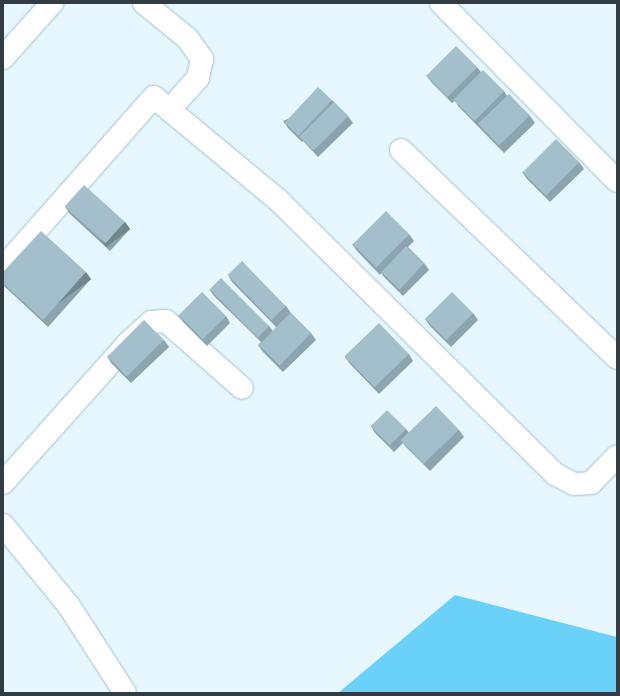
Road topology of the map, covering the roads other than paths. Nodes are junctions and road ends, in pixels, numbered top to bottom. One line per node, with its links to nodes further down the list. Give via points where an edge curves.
1 (52, 3): 4 (street)
2 (144, 3): 5 (street, via 186,38 202,59 198,78)
3 (442, 3): 7 (street)
4 (3, 58)
5 (169, 110): 8 (street, via 154,97); 11 (street, via 277,199 555,474 574,484 591,483)
6 (401, 150): 9 (street)
7 (617, 181)
8 (3, 268)
9 (617, 358)
10 (242, 388): 12 (street, via 166,321 151,322 128,343)
11 (617, 456)
12 (3, 483)
13 (3, 525): 14 (street, via 69,606)
14 (125, 693)

